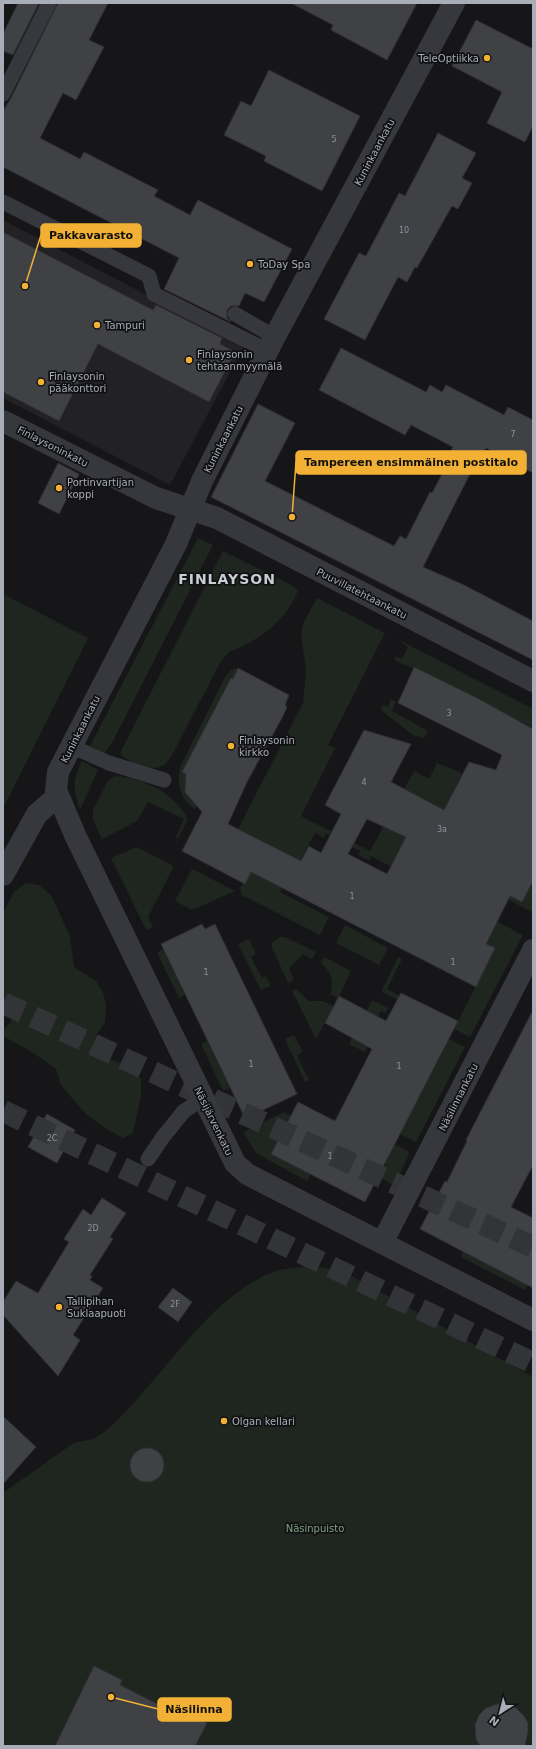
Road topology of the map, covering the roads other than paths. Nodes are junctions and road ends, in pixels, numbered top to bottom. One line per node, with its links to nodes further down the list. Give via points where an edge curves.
1 (49, 3): 3 (lane)
2 (454, 3): 6 (street, Kuninkaankatu)
3 (3, 94)
4 (3, 202): 6 (lane, via 149,276 154,294)
5 (235, 314): 6 (lane)
6 (272, 344): 8 (street, Kuninkaankatu)
7 (3, 420): 8 (street, Finlaysoninkatu, via 156,498)
8 (190, 509): 9 (street, Puuvillatehtaankatu, via 217,518); 10 (street, Kuninkaankatu, via 176,544)
9 (533, 681)
10 (71, 746): 11 (lane, via 109,763); 12 (street, Kuninkaankatu, via 57,776)
11 (164, 780)
12 (58, 796): 13 (street, via 37,814); 15 (street, Näsijärvenkatu)
13 (3, 875)
14 (533, 950): 17 (street, Näsilinnankatu)
15 (203, 1099): 16 (lane, via 184,1111); 17 (street, Näsijärvenkatu, via 230,1156 239,1168)
16 (148, 1159)
17 (382, 1243): 18 (street, Näsijärvenkatu)
18 (533, 1320)

